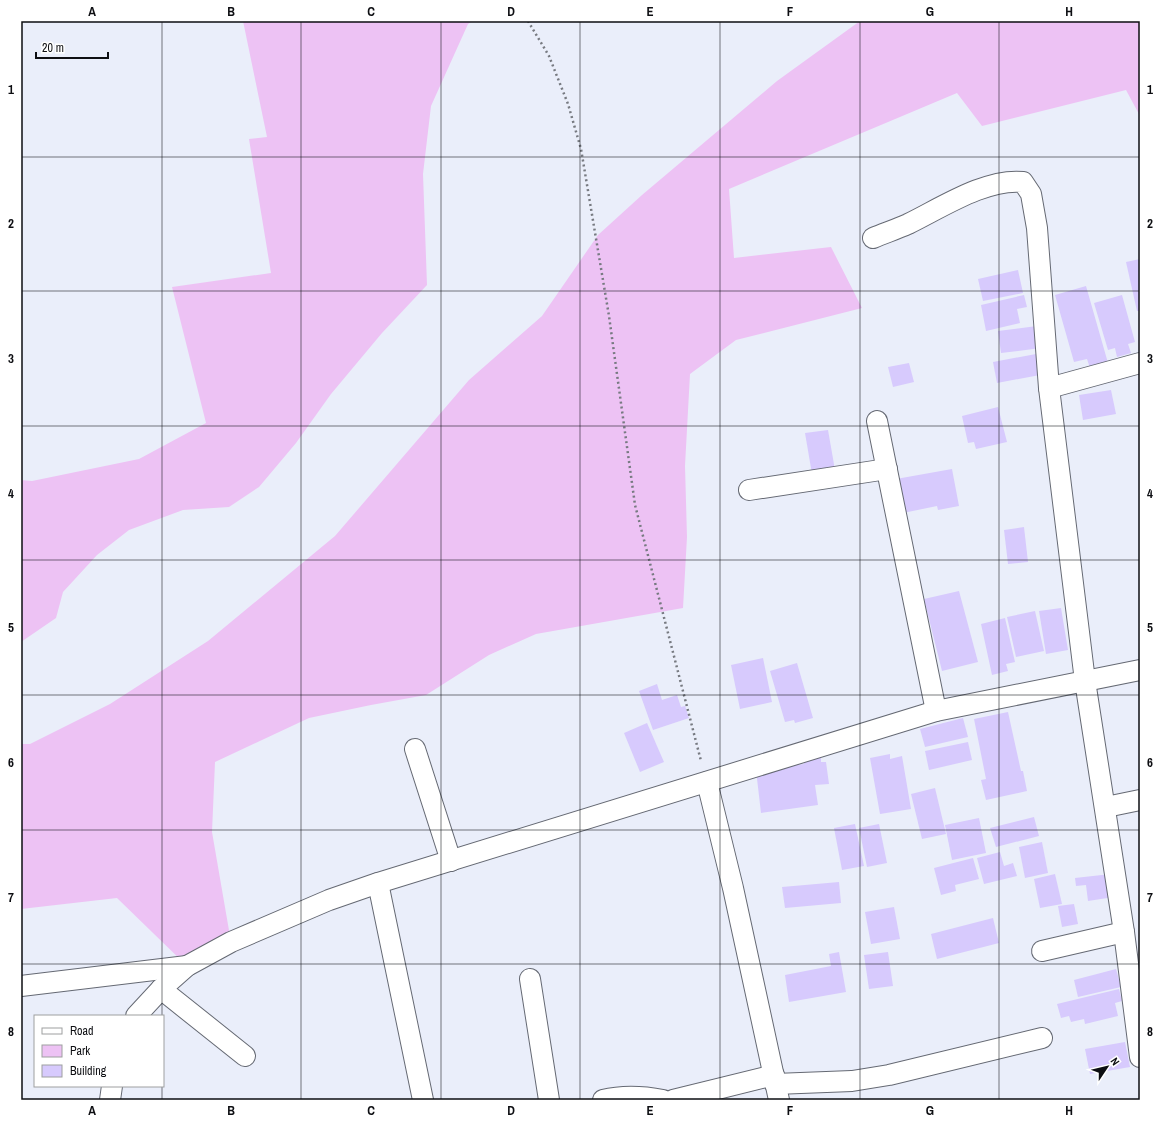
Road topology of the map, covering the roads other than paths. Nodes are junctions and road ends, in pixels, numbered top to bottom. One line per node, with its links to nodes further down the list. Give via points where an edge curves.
1 (873, 238): 3 (street, via 908,224 958,198 1009,180 1023,182 1030,194 1037,228)
2 (1140, 363): 3 (street)
3 (1049, 388): 8 (street)
4 (878, 421): 5 (street)
5 (887, 469): 6 (street); 9 (street)
6 (749, 490)
7 (1140, 670): 8 (street)
8 (1085, 681): 9 (street); 13 (street)
9 (936, 711): 11 (street)
10 (415, 749): 14 (street)
11 (707, 782): 14 (street); 27 (street)
12 (1140, 800): 13 (street)
13 (1106, 807): 16 (street)
14 (450, 861): 15 (street)
15 (378, 883): 19 (street, via 329,900 231,942); 30 (street)
16 (1124, 932): 17 (street); 18 (street)
17 (1042, 951)
18 (1134, 957): 26 (street)
19 (187, 966): 21 (street); 22 (street)
20 (530, 979): 31 (street)
21 (21, 986)
22 (161, 989): 23 (street); 25 (street)
23 (137, 1015)
24 (1042, 1038): 27 (street, via 889,1075 852,1081)
25 (245, 1056)
26 (1140, 1057)
27 (776, 1086): 34 (street)
28 (112, 1087): 29 (street)
29 (110, 1100)
30 (423, 1100)
31 (549, 1100)
32 (603, 1100): 33 (street, via 624,1096)
33 (663, 1100)
34 (673, 1100)

